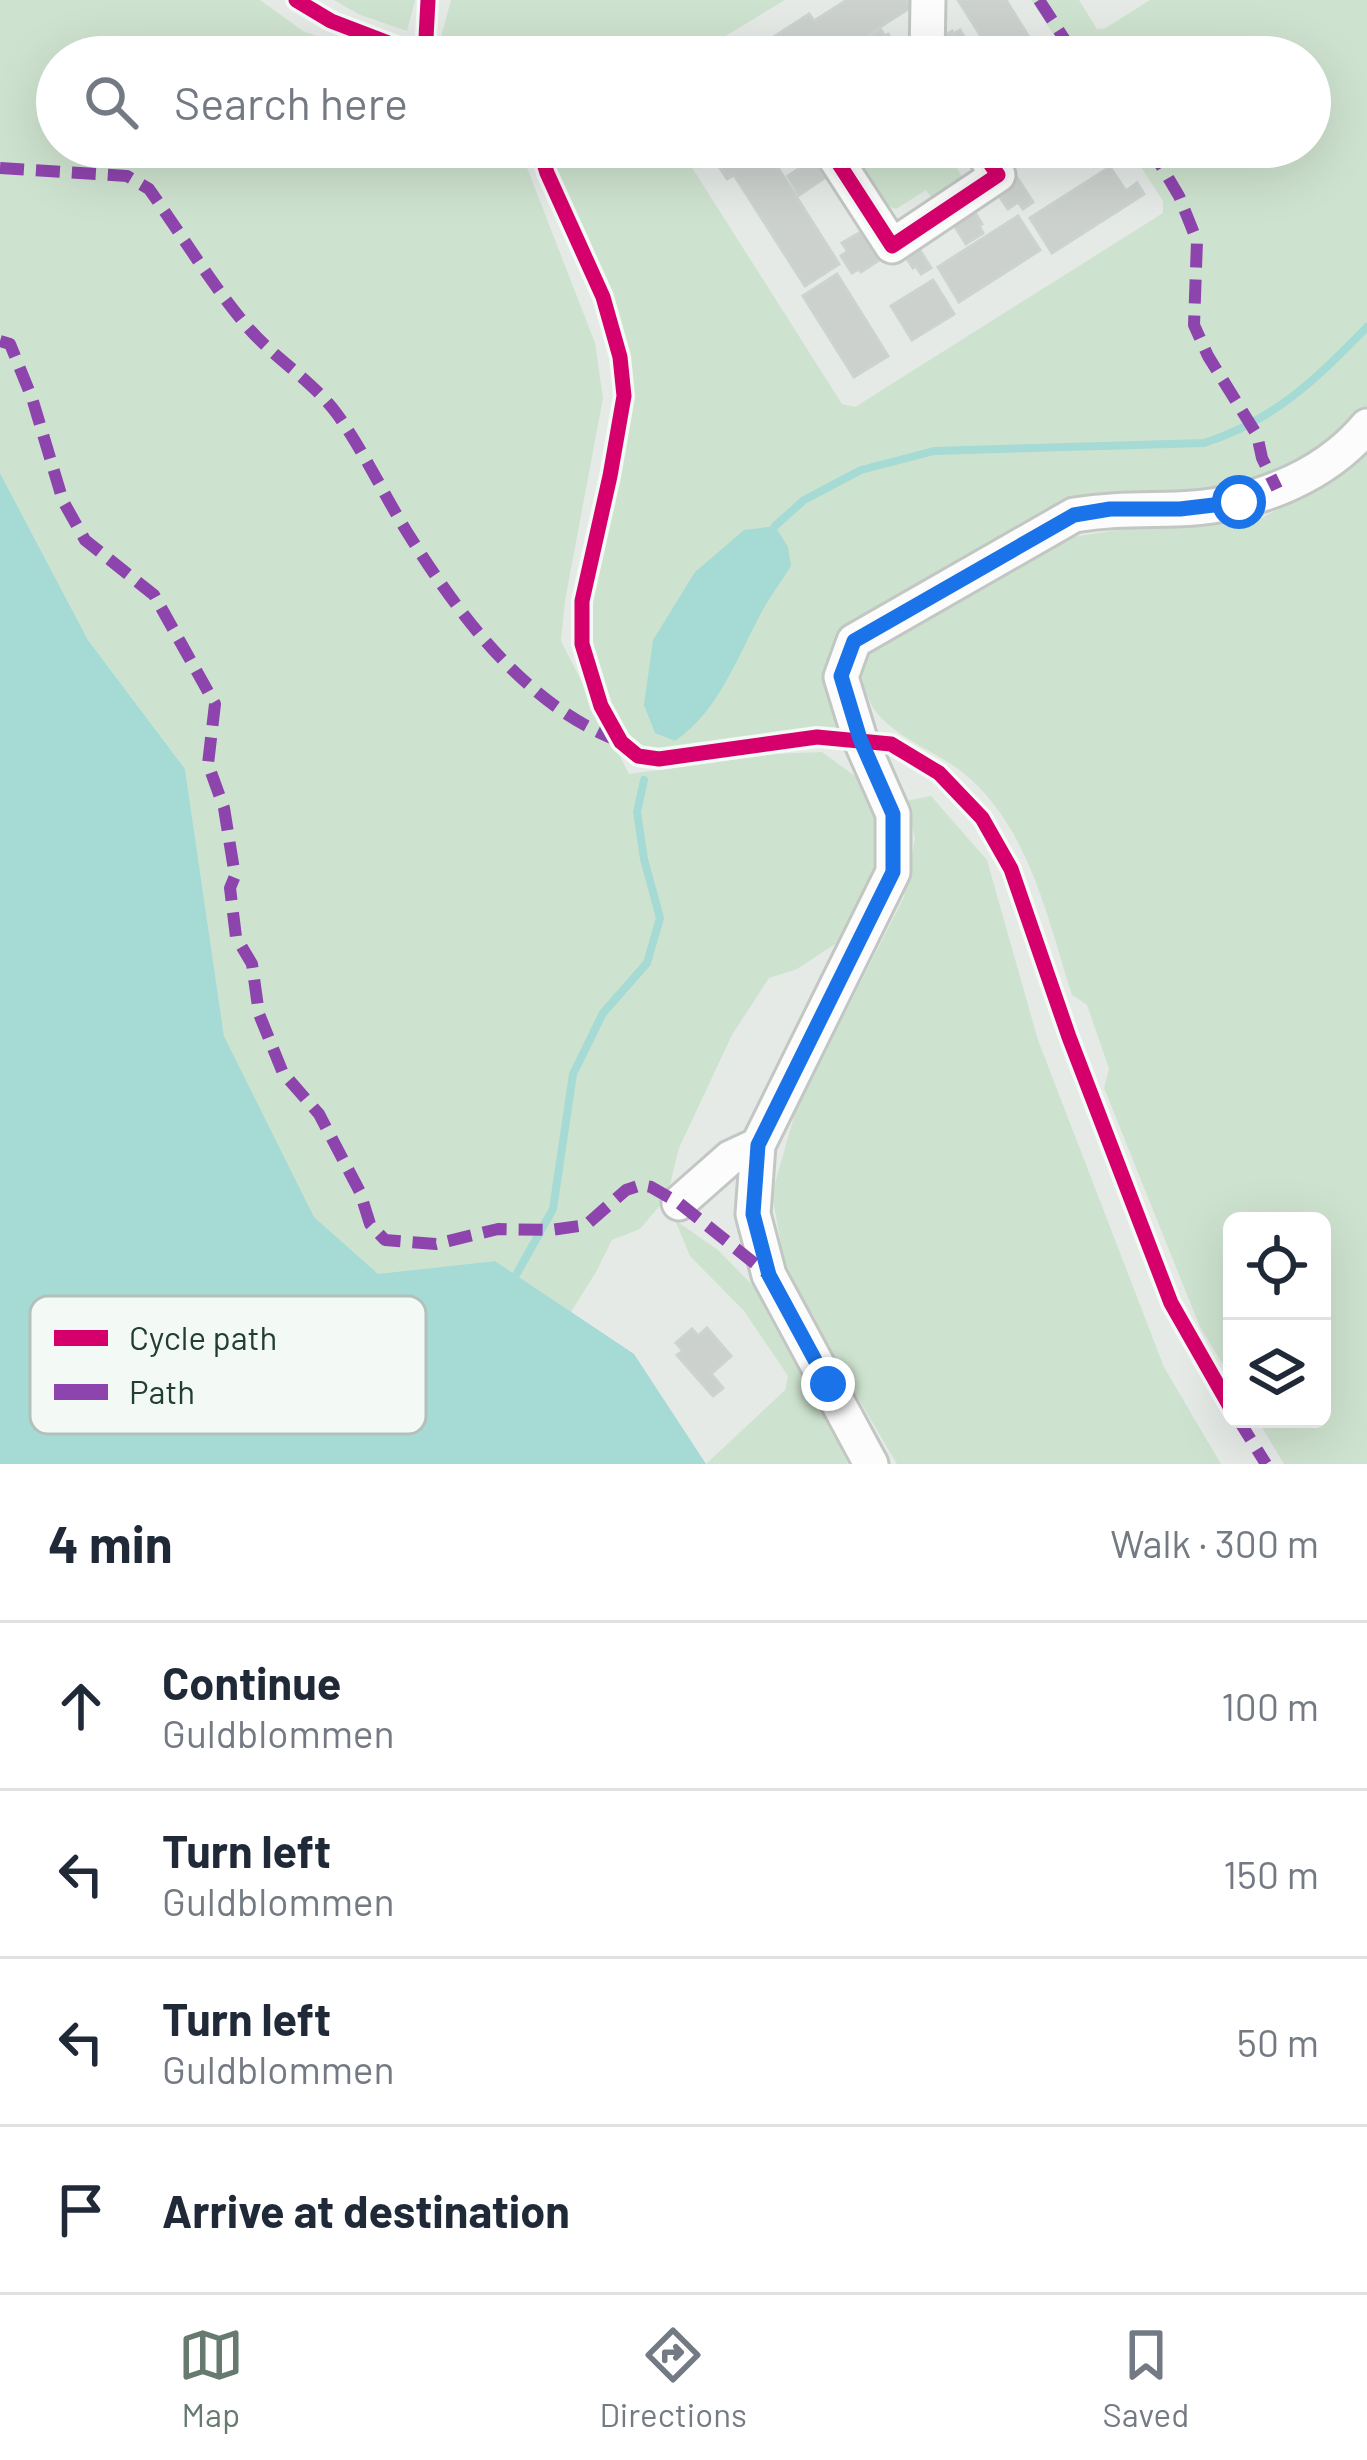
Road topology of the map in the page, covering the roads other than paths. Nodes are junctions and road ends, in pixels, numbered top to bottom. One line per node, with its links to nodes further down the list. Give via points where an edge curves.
1 (928, 0): 2 (street)
2 (927, 36)
3 (842, 168): 4 (street, via 892,246 998,175)
4 (993, 168)
5 (1367, 427): 6 (street, via 1320,468 1239,502 1074,515 854,641 841,676 893,814 893,872)
6 (758, 1145): 7 (street, via 730,1158); 8 (street, via 753,1214 769,1275)
7 (679, 1203)
8 (871, 1464)

